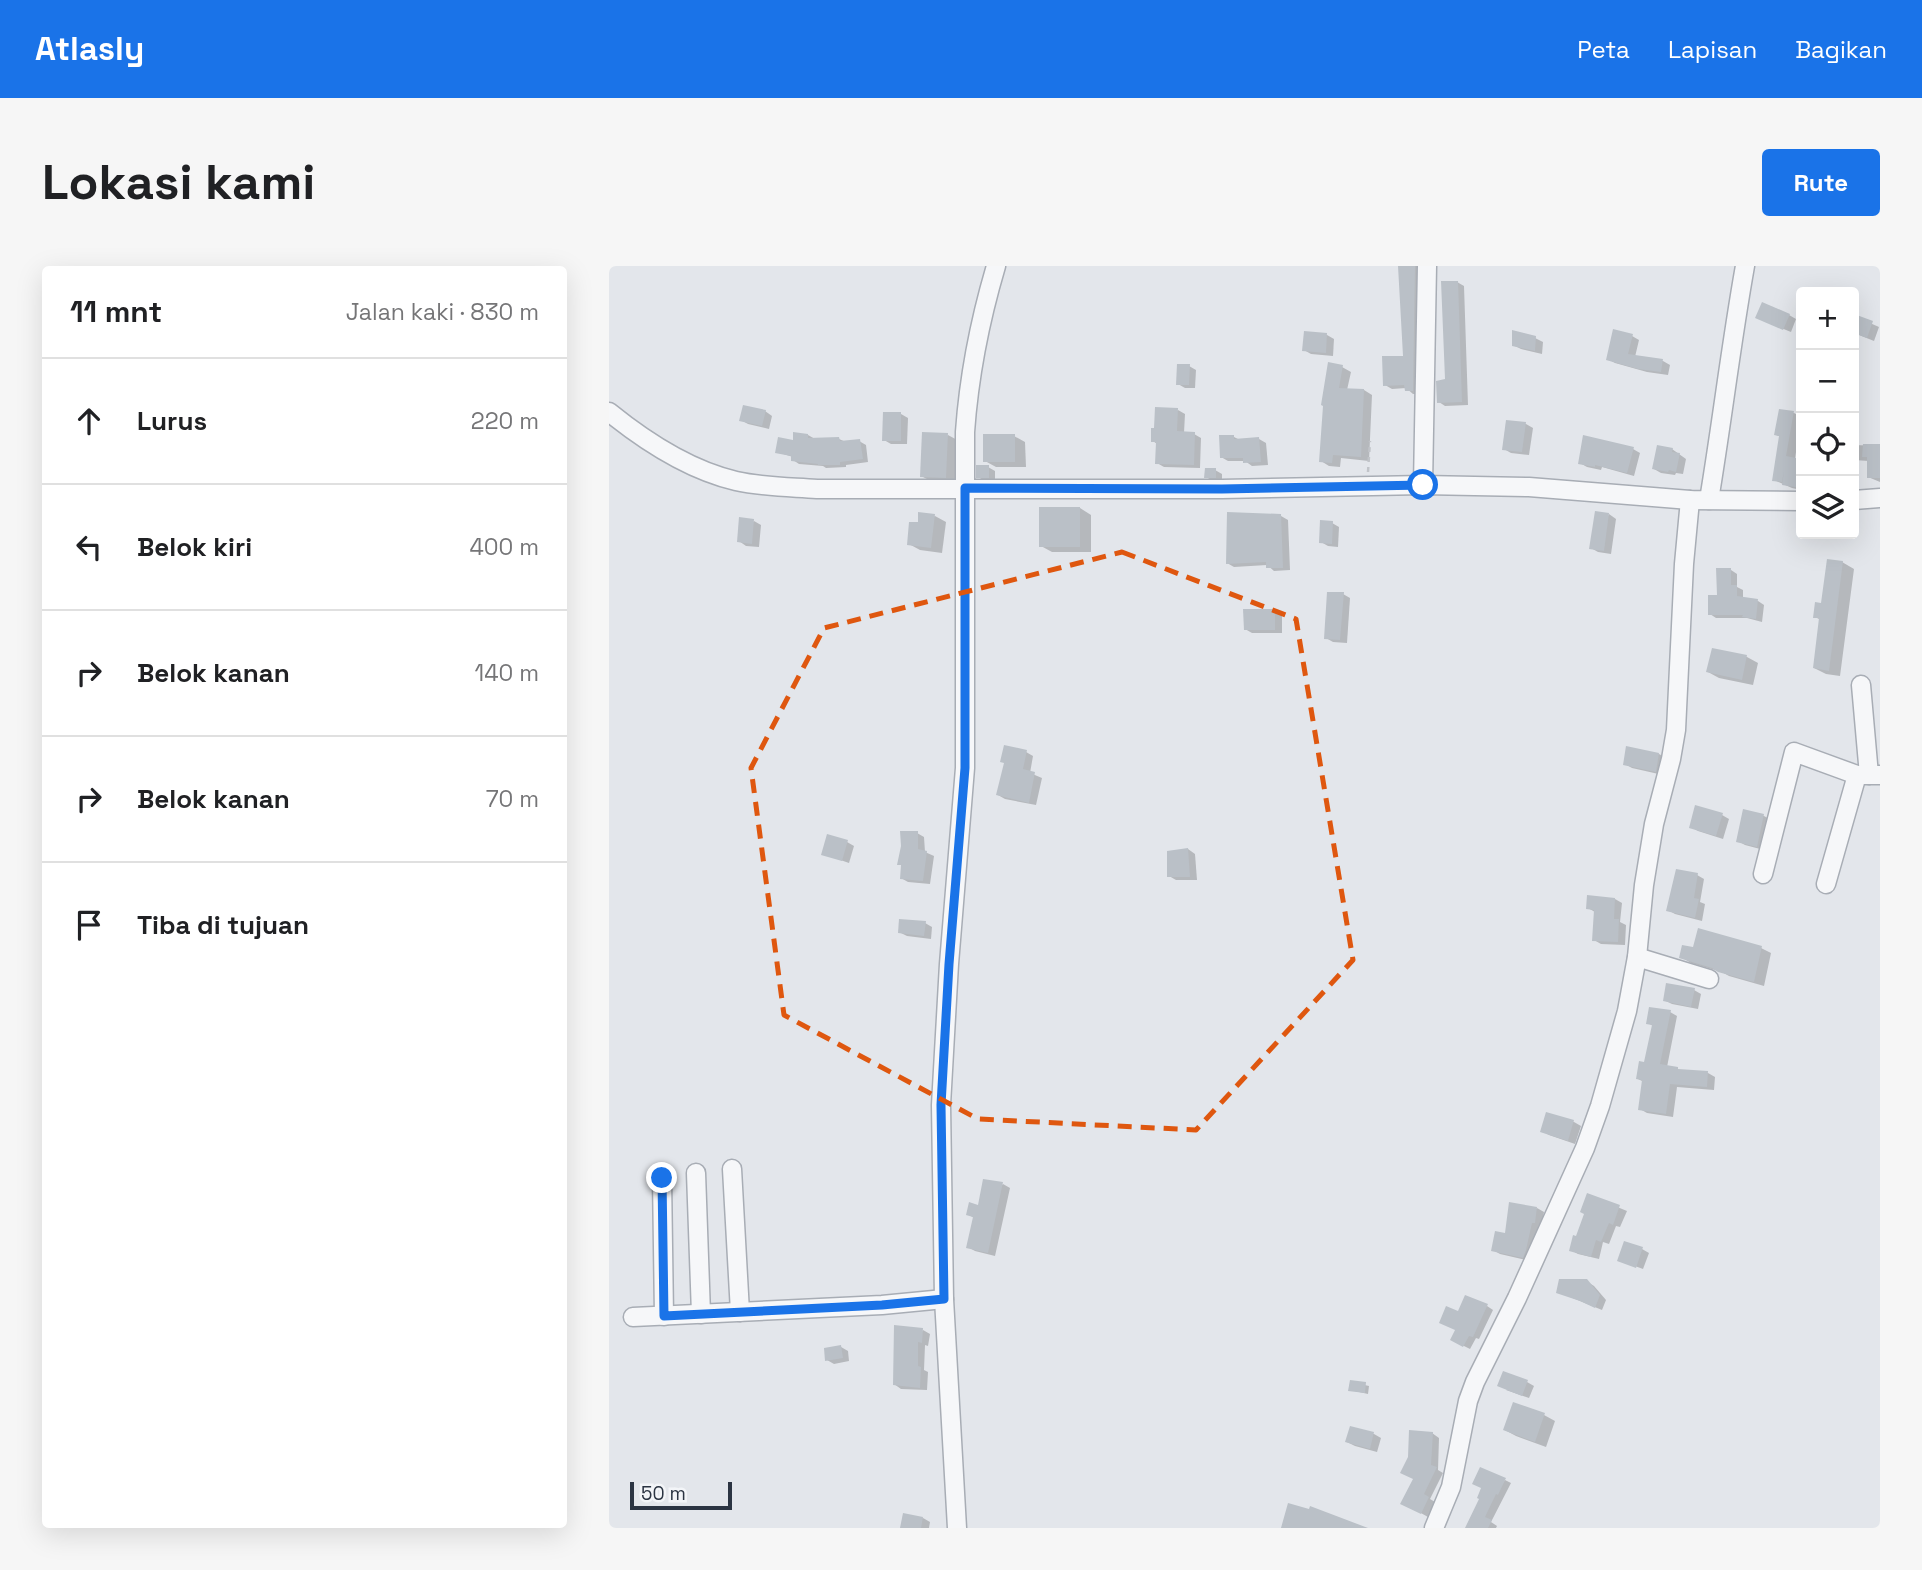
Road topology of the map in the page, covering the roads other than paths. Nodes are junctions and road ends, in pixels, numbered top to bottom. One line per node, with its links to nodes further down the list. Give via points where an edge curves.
1 (996, 266): 6 (street, via 967,398)
2 (1427, 266): 5 (street)
3 (1745, 266): 9 (street)
4 (609, 413): 6 (street, via 677,459 736,481 817,489)
5 (1423, 485): 6 (street); 8 (street, via 1529,487)
6 (965, 488): 21 (street, via 965,768 941,1105)
7 (1880, 498): 10 (street)
8 (1691, 500): 9 (street); 16 (street, via 1676,730 1650,849)
9 (1709, 500): 11 (street)
10 (1859, 500)
11 (1796, 502)
12 (1861, 685): 13 (street)
13 (1869, 775): 14 (street, via 1794,752); 15 (street)
14 (1763, 874)
15 (1826, 884)
16 (1637, 957): 17 (street); 27 (street, via 1600,1106 1585,1148 1475,1382 1451,1487)
17 (1709, 979)
18 (732, 1169): 22 (street)
19 (696, 1173): 23 (street)
20 (662, 1178): 24 (street)
21 (944, 1299): 22 (street); 26 (street)
22 (740, 1312): 23 (street)
23 (701, 1314): 24 (street)
24 (664, 1316): 25 (street)
25 (633, 1317)
26 (957, 1528)
27 (1434, 1528)

